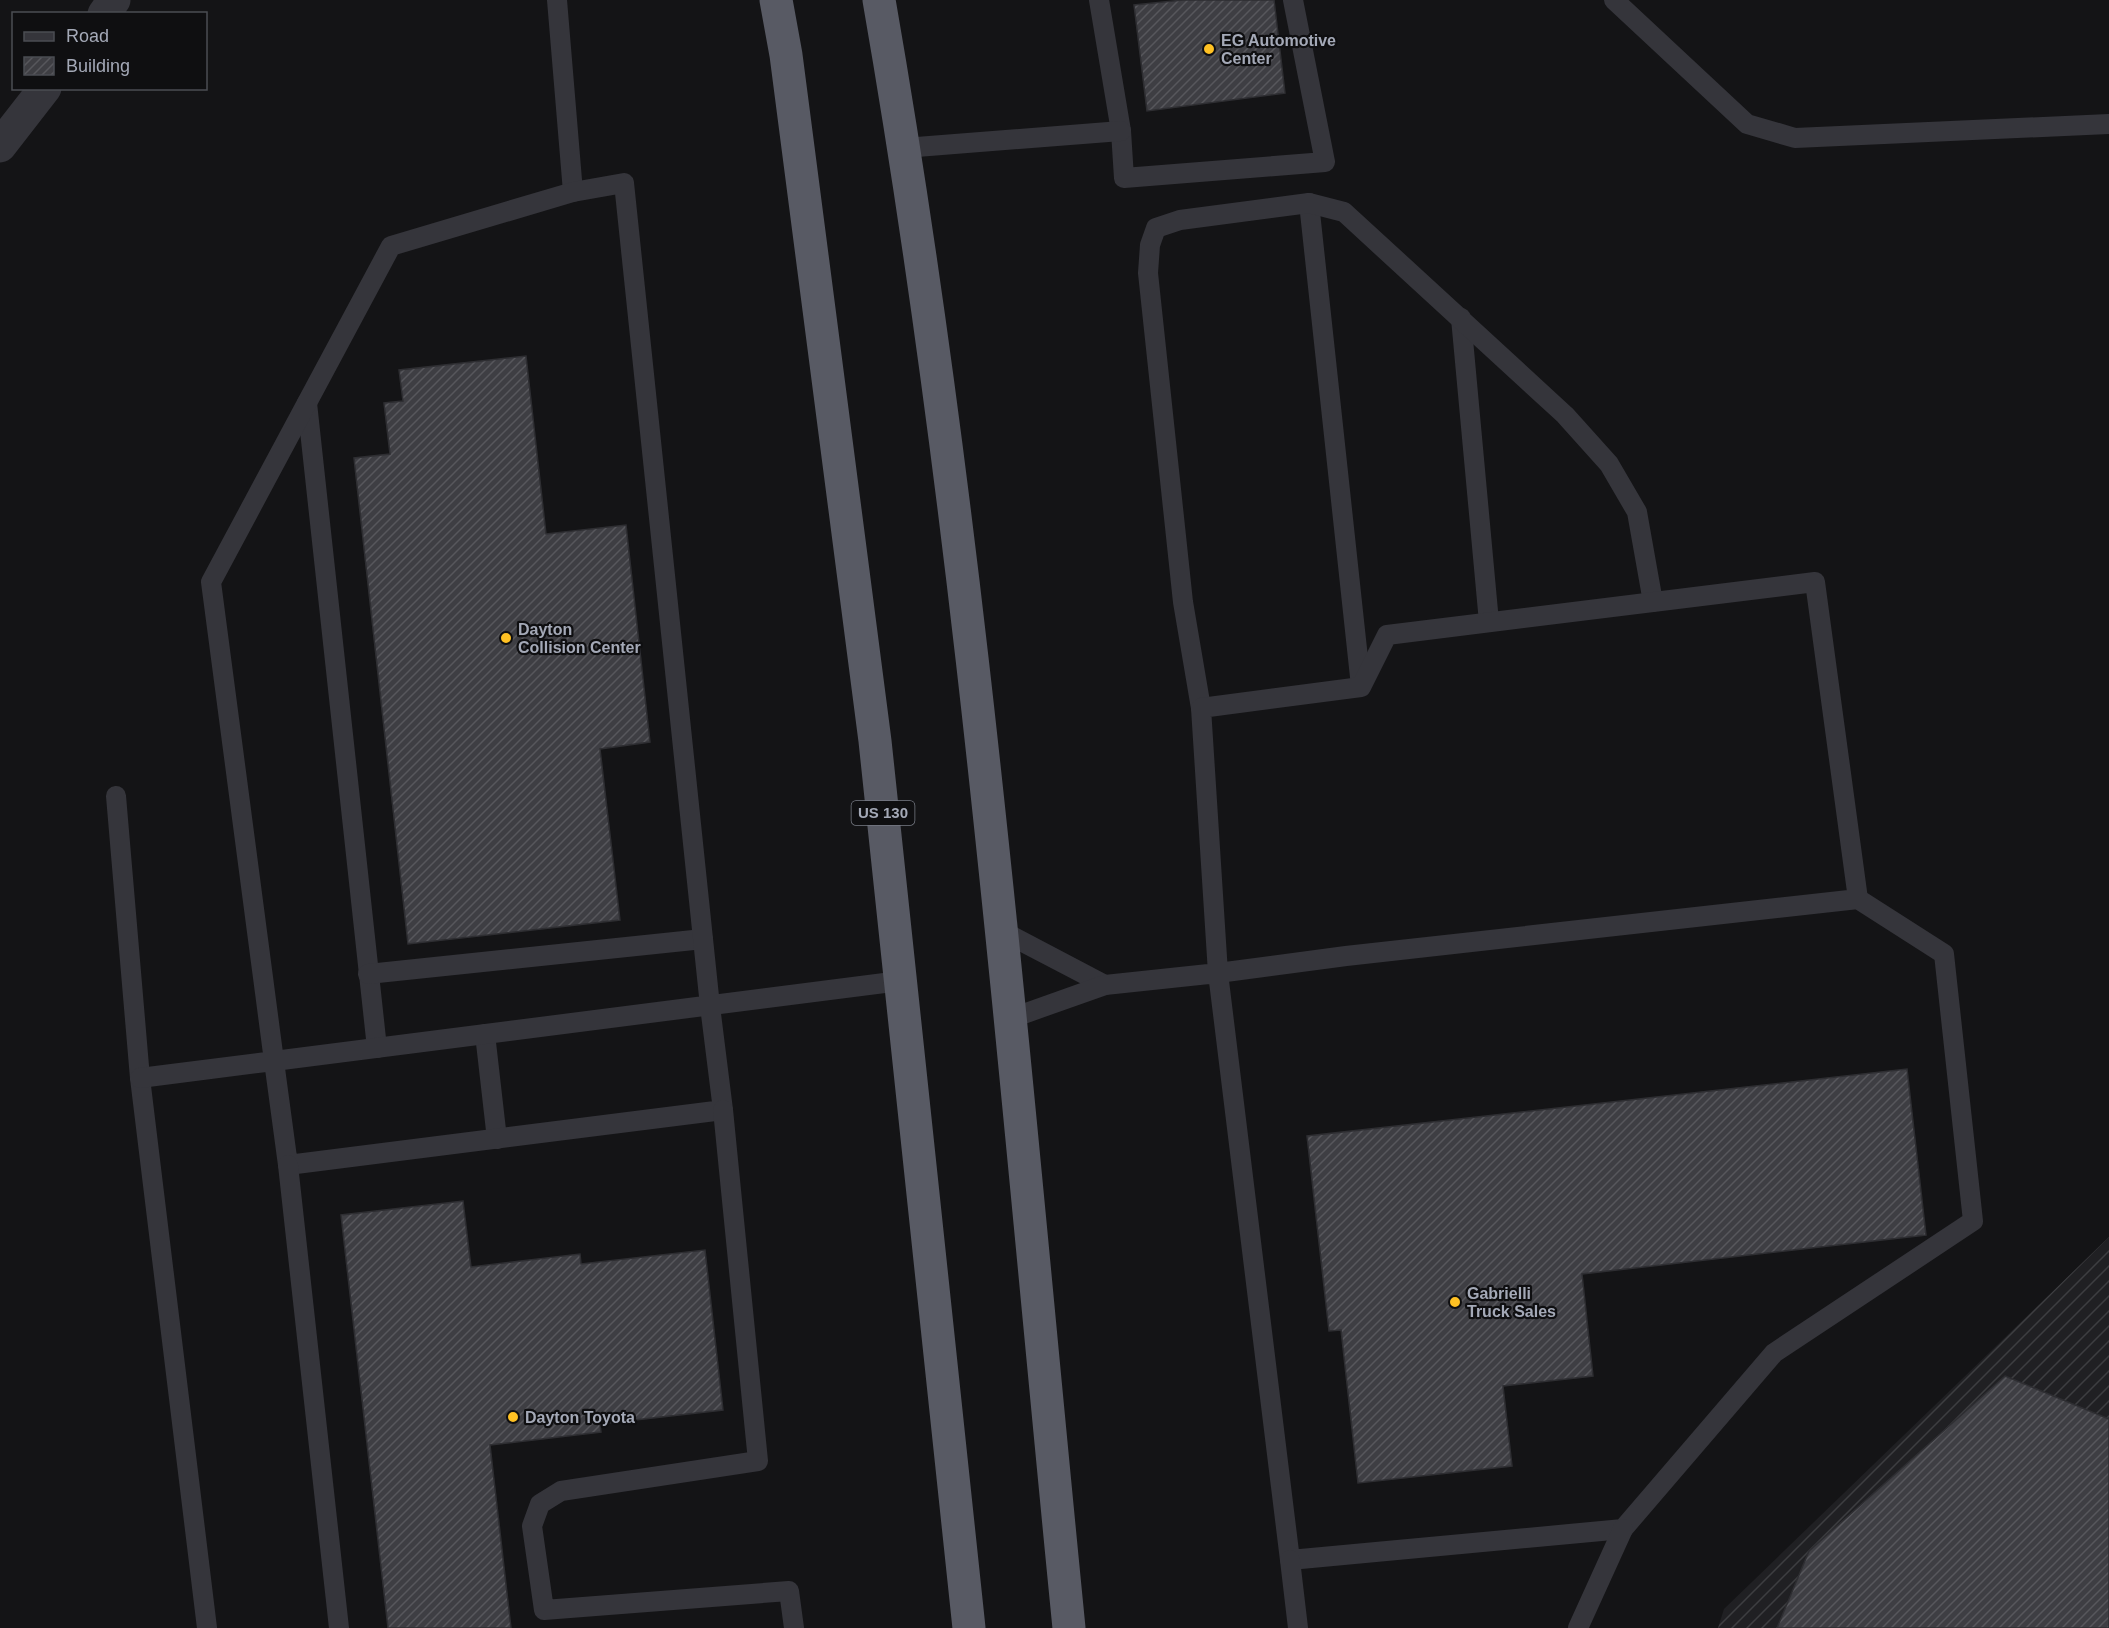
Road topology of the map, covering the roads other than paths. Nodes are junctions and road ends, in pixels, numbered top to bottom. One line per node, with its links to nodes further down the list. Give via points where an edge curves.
1 (557, 0): 12 (lane)
2 (776, 0): 26 (highway, US 130, via 788,67 870,706)
3 (879, 0): 11 (highway)
4 (1100, 0): 9 (lane)
5 (1293, 0): 9 (lane, via 1325,162 1124,178)
6 (1614, 0): 8 (lane, via 1747,124 1795,138)
7 (43, 90): 10 (street)
8 (2109, 124)
9 (1121, 131): 11 (lane)
10 (0, 146)
11 (904, 148): 22 (highway, via 974,661)
12 (573, 192): 15 (lane, via 391,246); 23 (lane, via 624,183)
13 (1309, 203): 14 (lane, via 1344,212); 18 (lane); 19 (lane, via 1180,220 1156,228 1150,245 1148,273 1168,465)
14 (1461, 318): 16 (lane, via 1565,415 1609,464 1637,512); 17 (lane)
15 (307, 403): 25 (lane); 32 (lane, via 211,582)
16 (1653, 602): 17 (lane); 21 (lane, via 1815,582)
17 (1489, 622): 18 (lane, via 1387,635)
18 (1361, 687): 19 (lane)
19 (1201, 708): 24 (lane)
20 (116, 796): 33 (lane)
21 (1858, 899): 24 (lane); 37 (lane, via 1944,954 1973,1221 1774,1353)
22 (1000, 930): 27 (lane); 29 (highway)
23 (703, 939): 25 (lane); 28 (lane)
24 (1218, 973): 27 (lane); 38 (lane)
25 (369, 974): 31 (lane)
26 (900, 981): 28 (lane); 43 (highway, US 130)
27 (1104, 985): 29 (lane)
28 (710, 1006): 30 (lane); 34 (lane)
29 (1009, 1019): 44 (highway)
30 (485, 1034): 31 (lane); 35 (lane)
31 (377, 1048): 32 (lane)
32 (274, 1061): 33 (lane); 36 (lane)
33 (140, 1078): 40 (lane)
34 (723, 1110): 35 (lane); 39 (lane, via 758,1461 561,1491 540,1504 532,1526)
35 (497, 1138): 36 (lane)
36 (288, 1165): 41 (lane)
37 (1623, 1529): 38 (lane); 46 (lane)
38 (1290, 1560): 45 (lane)
39 (545, 1619): 42 (lane, via 789,1591)
40 (207, 1628)
41 (339, 1628)
42 (794, 1628)
43 (969, 1628)
44 (1069, 1628)
45 (1298, 1628)
46 (1578, 1628)

